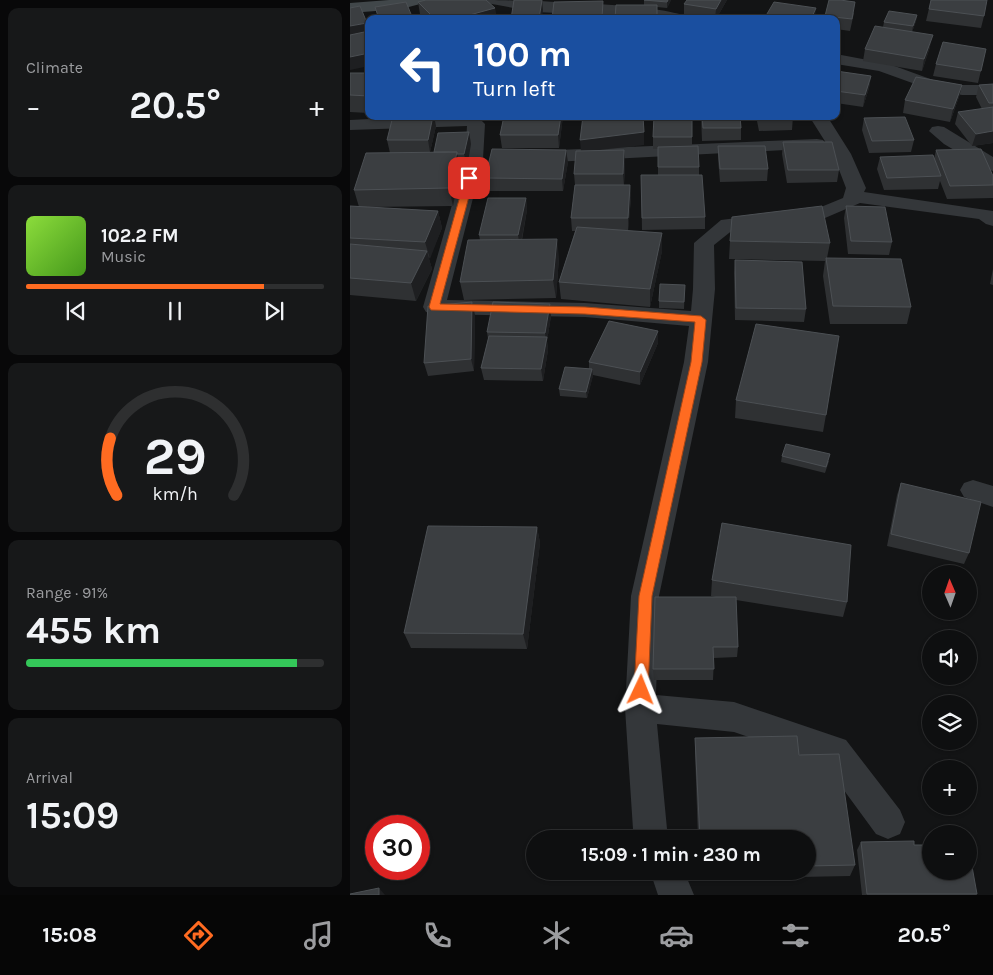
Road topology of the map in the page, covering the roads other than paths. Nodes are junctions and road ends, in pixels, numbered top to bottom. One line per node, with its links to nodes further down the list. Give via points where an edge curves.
1 (418, 0): 3 (street)
2 (492, 0): 4 (street)
3 (350, 8)
4 (667, 15)
5 (840, 61): 6 (street, via 883,67 929,84 962,90)
6 (993, 90)
7 (430, 120): 10 (street)
8 (473, 120): 17 (street, via 484,159 434,307 585,310)
9 (820, 120): 12 (street)
10 (350, 125)
11 (938, 131): 14 (street)
12 (835, 144): 13 (street); 15 (street, via 856,188)
13 (513, 158)
14 (993, 166)
15 (853, 196): 16 (street); 17 (street, via 852,201 825,212 728,224 704,243)
16 (990, 215)
17 (701, 320): 18 (street, via 696,362 645,596)
18 (640, 708): 19 (street, via 734,717 835,751); 20 (street)
19 (888, 822)
20 (650, 830)
21 (670, 880): 22 (street)
22 (676, 895)

